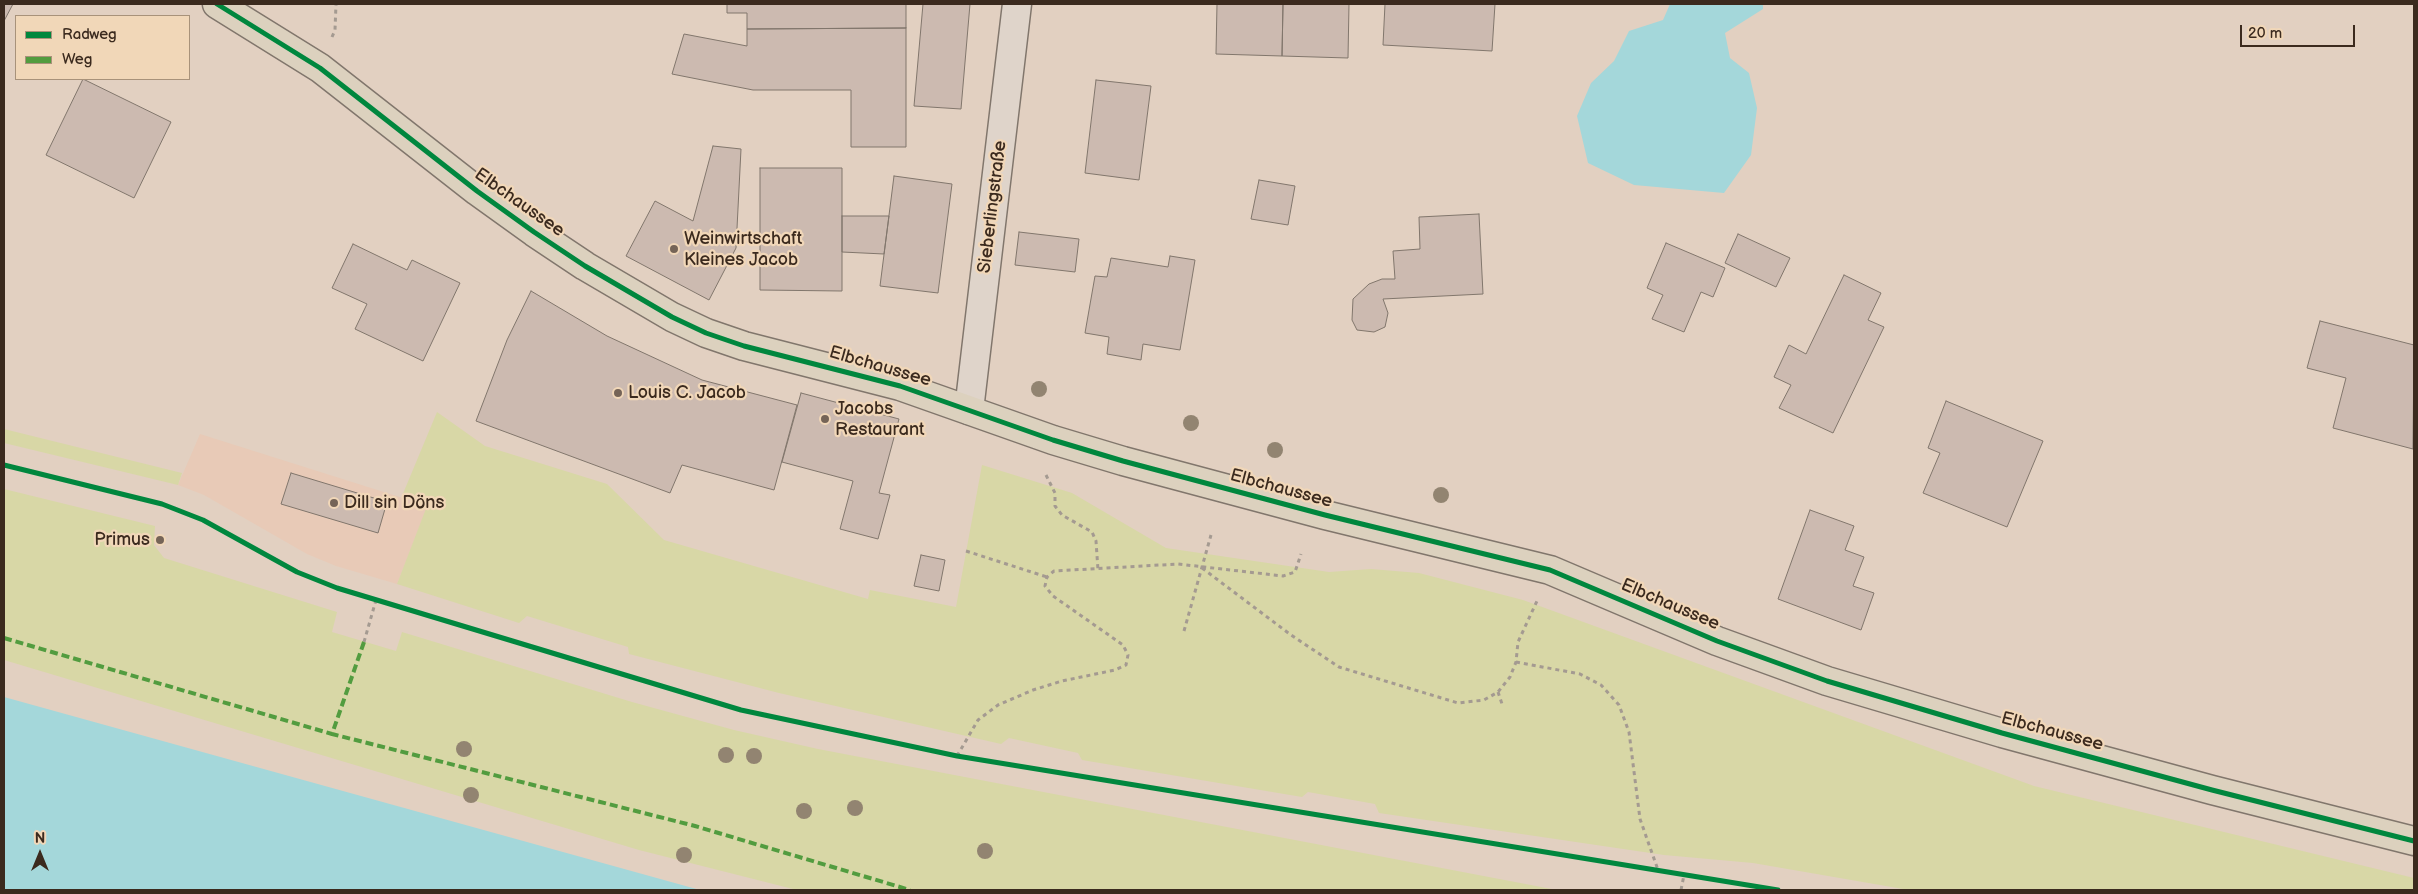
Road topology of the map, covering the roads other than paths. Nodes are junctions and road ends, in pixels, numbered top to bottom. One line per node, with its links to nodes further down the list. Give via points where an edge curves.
1 (217, 4): 3 (main road, Elbchaussee, via 320,68 534,232 672,317 744,346 900,386)
2 (1017, 4): 3 (street, Sieberlingstraße)
3 (969, 410): 4 (main road, Elbchaussee, via 1123,461 1550,570 1717,641 1827,682 2002,733)
4 (2414, 841)

